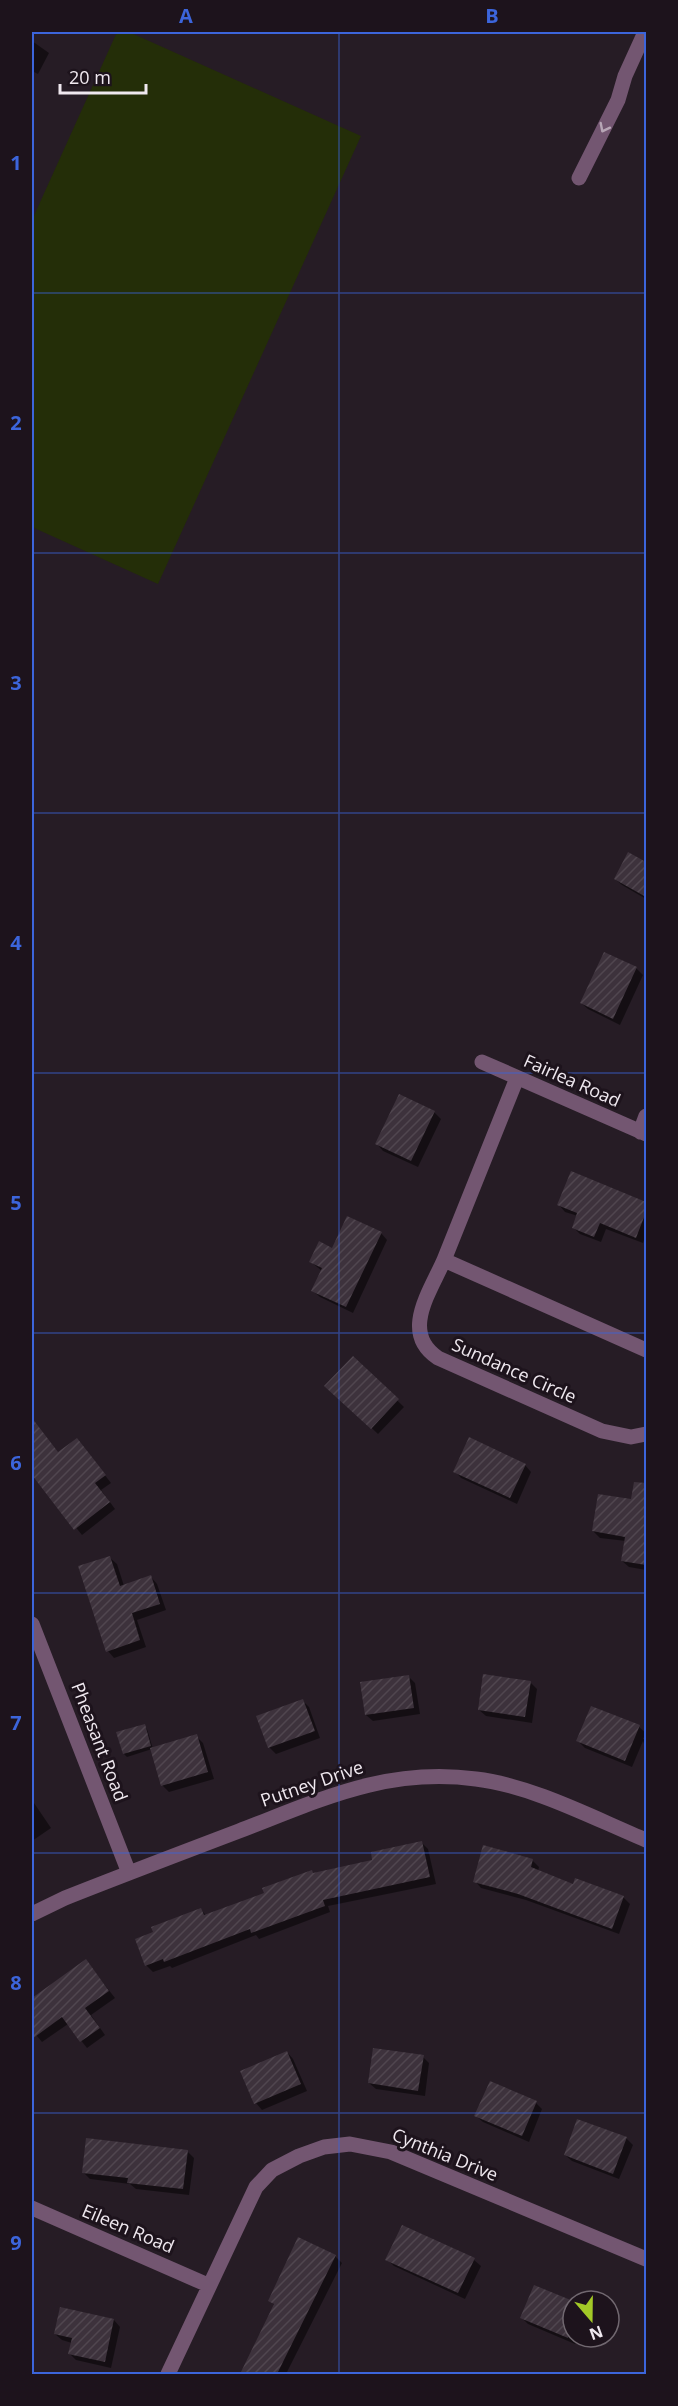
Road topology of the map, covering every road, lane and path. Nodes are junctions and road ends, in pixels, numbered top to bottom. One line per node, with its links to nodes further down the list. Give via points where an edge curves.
1 (645, 32): 2 (street, one-way to 2, via 618,100)
2 (579, 178)
3 (482, 1062): 4 (street, Fairlea Road)
4 (517, 1078): 6 (street, Fairlea Road); 7 (street, Sundance Circle)
5 (646, 1116): 6 (street)
6 (643, 1133)
7 (444, 1260): 8 (street); 9 (street, Sundance Circle, via 421,1311 419,1333 428,1352 602,1431 631,1437)
8 (646, 1350)
9 (646, 1434)
10 (32, 1624): 12 (street, Pheasant Road)
11 (646, 1840): 12 (street, Putney Drive, via 500,1783 420,1776 341,1791)
12 (129, 1873): 13 (street, Putney Drive)
13 (32, 1914)
14 (32, 2208): 16 (street, Eileen Road)
15 (646, 2259): 16 (street, Cynthia Drive, via 391,2152 350,2144 324,2147 272,2170 256,2187)
16 (208, 2285): 17 (street, Cynthia Drive)
17 (168, 2374)

